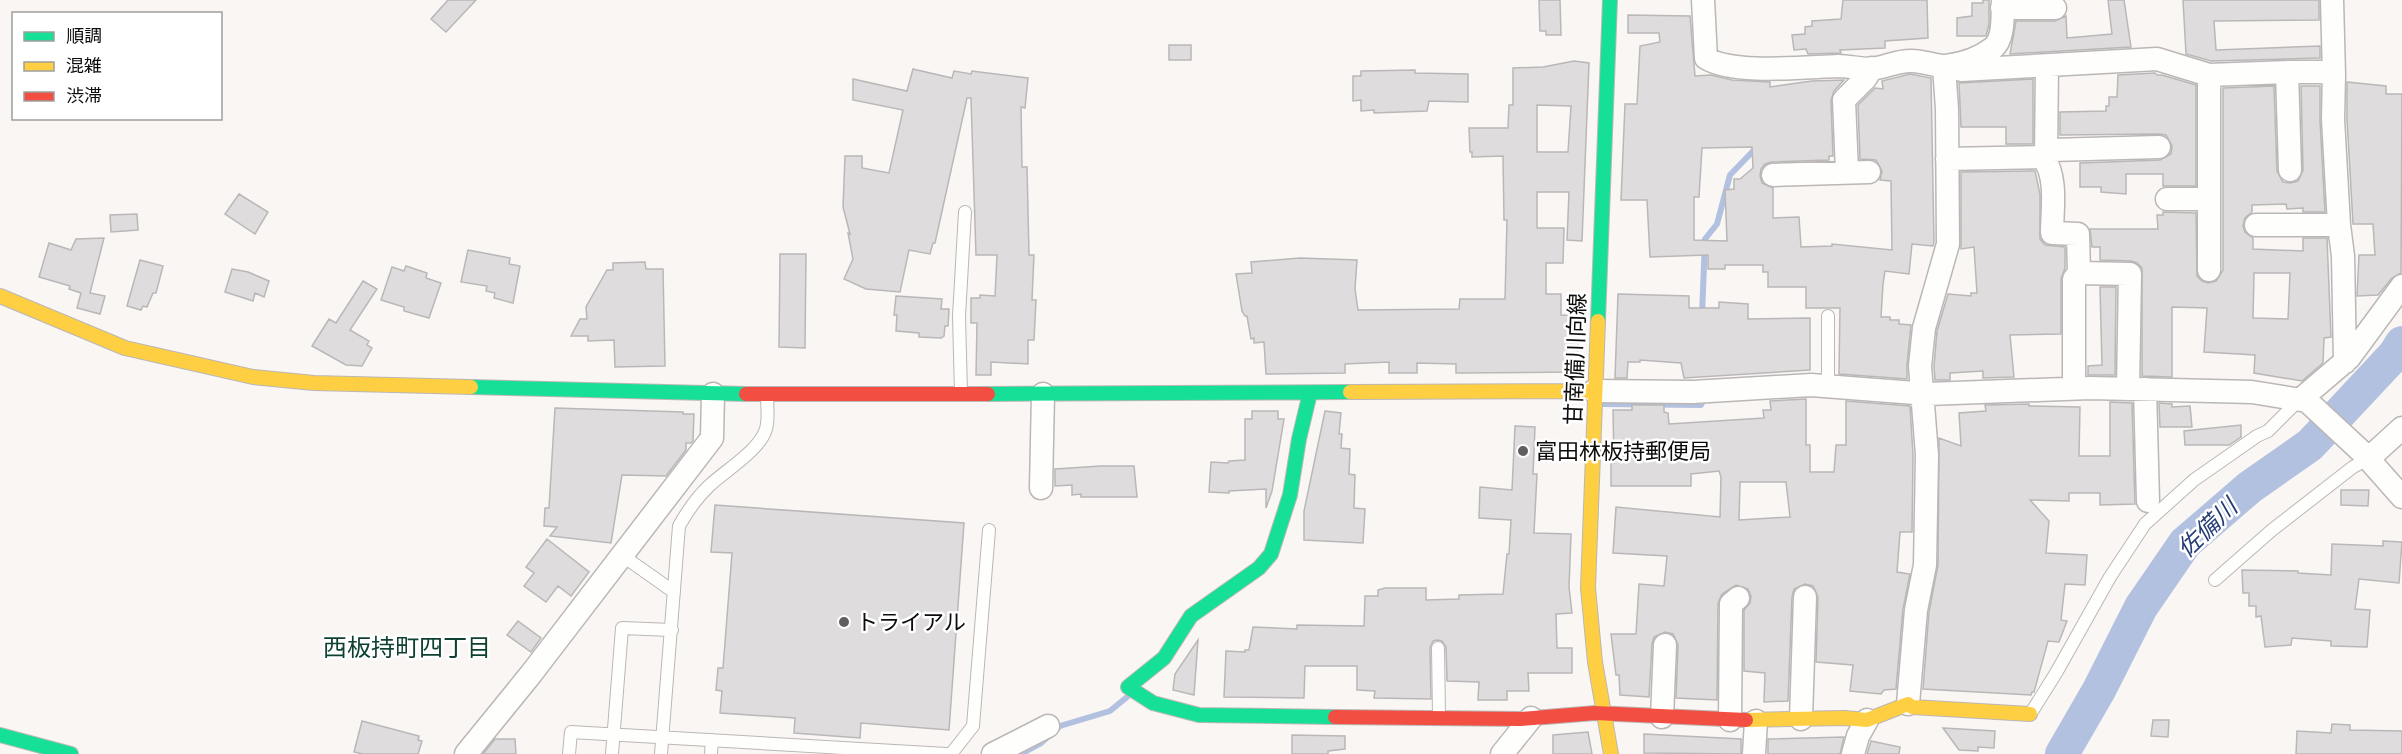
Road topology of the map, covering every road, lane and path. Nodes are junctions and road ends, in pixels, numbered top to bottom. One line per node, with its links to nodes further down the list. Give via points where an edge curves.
1 (1610, 0): 31 (main road, 甘南備川向線)
2 (1703, 0): 7 (street, via 1706,58 1712,62 1752,68)
3 (2332, 0): 11 (street)
4 (2003, 4): 5 (street); 8 (street, via 2002,29 1995,46 1979,57)
5 (2055, 8)
6 (2047, 66): 8 (street); 10 (street, via 2157,59); 13 (street)
7 (1872, 68): 8 (street, via 1909,61 1933,63); 16 (street, via 1844,100 1858,172)
8 (1944, 69): 14 (street)
9 (2287, 72): 10 (street); 11 (street); 15 (street)
10 (2209, 75): 18 (street)
11 (2334, 75): 21 (street)
12 (2159, 147): 13 (street, via 2051,150)
13 (2044, 156): 14 (street); 23 (street, via 2053,182 2052,233 2078,234)
14 (1947, 159): 34 (street, via 1948,244 1924,328 1920,366)
15 (2290, 170)
16 (1773, 175)
17 (2167, 200): 18 (street)
18 (2209, 200): 22 (street)
19 (965, 212): 36 (lane, via 959,316)
20 (2256, 225): 21 (street)
21 (2339, 225): 27 (street)
22 (2209, 270)
23 (2079, 273): 29 (street, via 2074,279); 30 (street, via 2130,273)
24 (2402, 286): 27 (street)
25 (0, 296): 35 (main road, via 125,348 253,377 314,384)
26 (1828, 316): 28 (lane)
27 (2345, 362): 38 (street)
28 (1828, 386): 31 (street, via 1693,392); 34 (street)
29 (2074, 388): 30 (street); 34 (street)
30 (2137, 389): 38 (street, via 2252,392); 43 (street)
31 (1594, 391): 33 (main road); 54 (main road, 甘南備川向線, via 1588,588)
32 (1043, 393): 33 (main road); 36 (main road); 41 (street)
33 (1310, 393): 56 (main road, via 1290,495 1270,554 1259,568 1191,616 1164,658 1128,687 1158,706 1199,715)
34 (1923, 393): 53 (street, via 1928,455 1925,565 1916,610)
35 (713, 394): 37 (main road); 45 (street, via 712,438)
36 (961, 394): 37 (main road)
37 (766, 395): 47 (lane, via 765,432 744,459 690,506 679,526)
38 (2304, 400): 40 (street); 55 (lane, via 2268,431 2194,480 2145,525)
39 (2402, 428): 40 (street)
40 (2365, 456): 42 (street); 46 (lane)
41 (1041, 488)
42 (2402, 497)
43 (2148, 501)
44 (988, 530): 79 (lane, via 973,726)
45 (623, 556): 47 (lane); 73 (street)
46 (2215, 580)
47 (674, 592): 50 (lane)
48 (1805, 597): 59 (street)
49 (1738, 598): 60 (street, via 1731,604)
50 (672, 630): 65 (lane, via 622,628); 66 (lane)
51 (1665, 645): 57 (street)
52 (1438, 648): 56 (lane)
53 (1908, 704): 55 (main road); 62 (main road)
54 (1604, 714): 57 (main road); 58 (main road); 82 (main road, 甘南備川向線)
55 (2030, 714)
56 (1439, 717): 58 (main road)
57 (1662, 717): 60 (main road)
58 (1531, 718): 81 (street)
59 (1801, 719): 61 (main road); 62 (main road)
60 (1730, 720): 61 (main road)
61 (1756, 720): 83 (street)
62 (1867, 720): 84 (street)
63 (1048, 726): 80 (street)
64 (0, 735): 72 (main road)
65 (613, 735): 66 (lane); 74 (lane, via 571,732); 75 (lane)
66 (663, 737): 67 (lane); 76 (lane)
67 (712, 740): 68 (lane); 77 (lane)
68 (757, 749): 69 (lane)
69 (800, 750): 70 (lane)
70 (847, 751): 71 (lane)
71 (908, 753): 78 (lane)
72 (71, 754)
73 (466, 754)
74 (569, 754)
75 (612, 754)
76 (661, 754)
77 (711, 754)
78 (946, 754)
79 (951, 754)
80 (993, 754)
81 (1502, 754)
82 (1611, 754)
83 (1754, 754)
84 (1853, 754)

